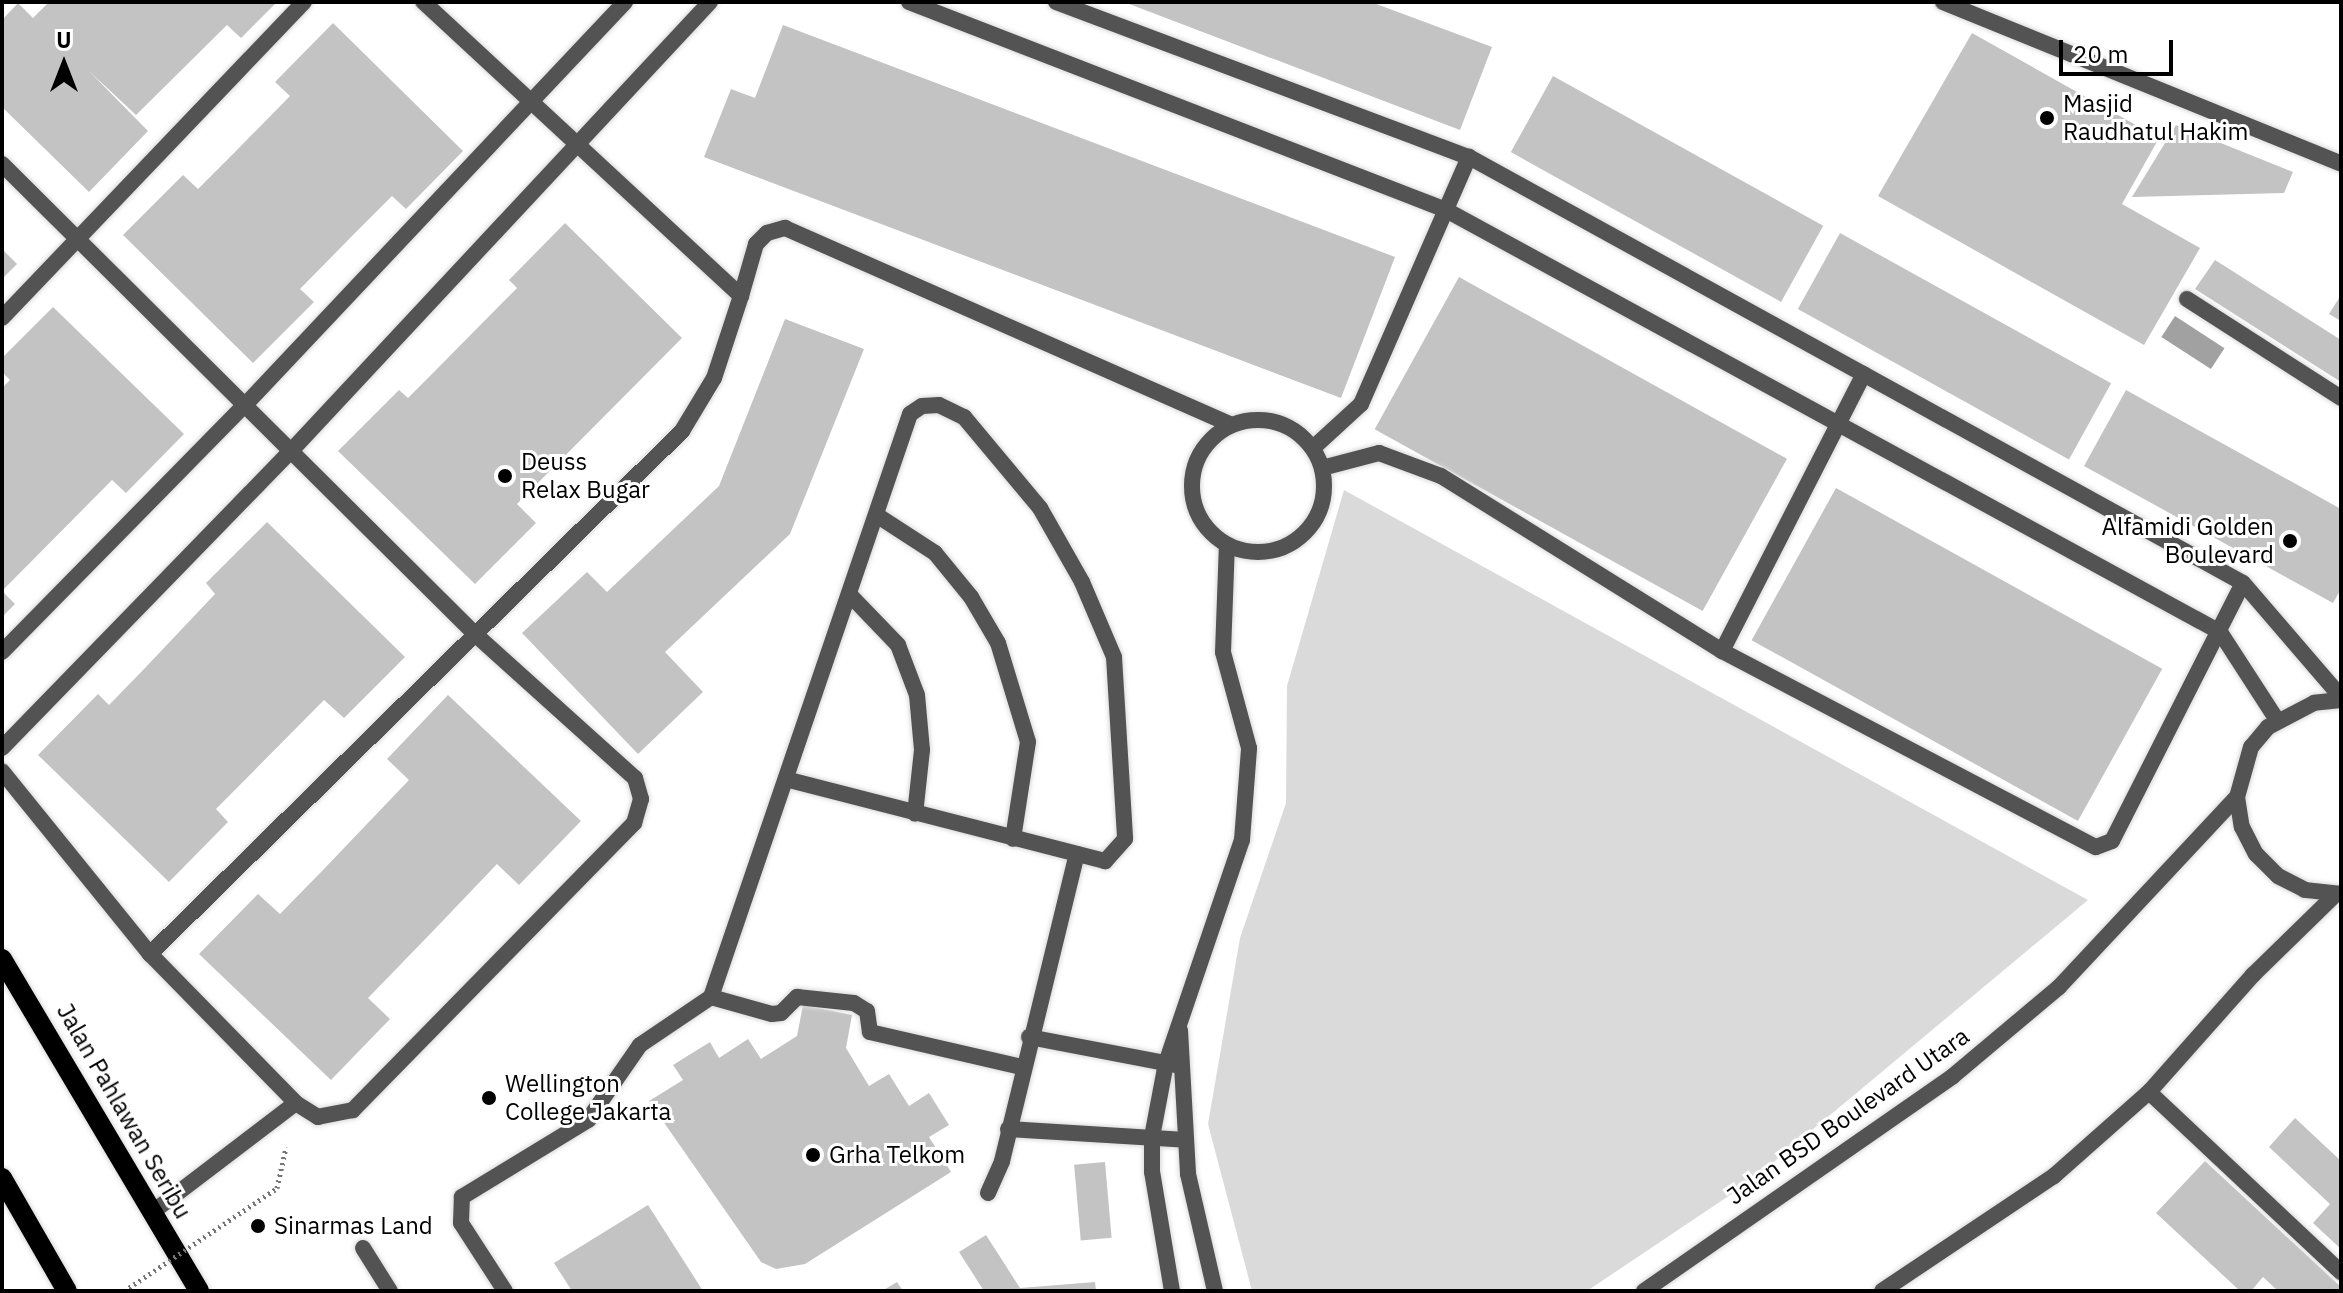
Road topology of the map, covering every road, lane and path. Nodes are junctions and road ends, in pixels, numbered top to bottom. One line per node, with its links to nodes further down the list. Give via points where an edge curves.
1 (304, 2): 14 (street)
2 (423, 2): 8 (street)
3 (625, 2): 8 (street)
4 (710, 2): 9 (street)
5 (909, 2): 13 (street)
6 (1056, 2): 10 (street)
7 (1943, 2): 12 (street)
8 (530, 103): 9 (street); 20 (street)
9 (577, 145): 15 (street); 24 (street)
10 (1469, 157): 13 (street); 18 (street)
11 (2, 164): 14 (street)
12 (2341, 164)
13 (1446, 210): 21 (street); 23 (street, via 1358,410)
14 (79, 240): 17 (street); 20 (street)
15 (741, 296): 22 (street, via 756,244 767,233 785,228); 31 (street, via 714,378 682,431)
16 (2187, 299): 19 (street)
17 (2, 318)
18 (1864, 374): 21 (street); 28 (street)
19 (2341, 398)
20 (245, 405): 24 (street); 33 (street)
21 (1835, 422): 30 (street); 32 (street)
22 (1232, 425): 23 (street, via 1277,422); 27 (street, via 1200,452 1193,473 1198,515)
23 (1313, 448): 25 (street)
24 (291, 451): 31 (street); 36 (street)
25 (1322, 468): 27 (street, via 1322,501 1308,530 1271,551); 32 (street, via 1379,453 1441,476)
26 (878, 516): 29 (street); 41 (street, via 935,553 971,597 998,643 1028,742); 42 (street, via 910,414 922,406 939,405 964,417 1040,508 1082,582 1114,657 1125,839 1105,861)
27 (1227, 545): 47 (street, via 1223,652 1249,748 1242,840)
28 (2243, 583): 30 (street); 34 (street, via 2286,628)
29 (849, 594): 38 (street); 40 (street, via 898,645 917,695 922,750)
30 (2220, 632): 32 (street, via 2112,841 2096,847 2083,845); 35 (street)
31 (476, 635): 44 (street); 53 (street, via 635,778 641,799 634,823 353,1110 318,1117)
32 (1722, 651)
33 (2, 652)
34 (2340, 699): 35 (street, via 2314,703)
35 (2277, 720): 39 (street, via 2251,747)
36 (2, 748)
37 (2, 771): 44 (street)
38 (786, 779): 40 (street); 46 (street)
39 (2237, 797): 43 (street, via 2242,827 2256,854 2278,876 2305,890); 70 (street, Jalan BSD Boulevard Utara, via 2059,987 1953,1076)
40 (915, 814): 41 (street)
41 (1013, 839): 42 (street)
42 (1077, 854): 48 (street)
43 (2338, 894): 52 (street, via 2253,975)
44 (150, 954): 53 (street)
45 (2, 959): 60 (main road, Jalan Pahlawan Seribu)
46 (711, 997): 51 (street, via 772,1014 781,1013 797,997 854,1003 867,1011 870,1032); 67 (street, via 640,1045 588,1120 462,1197 461,1223)
47 (1179, 1024): 49 (street); 50 (street)
48 (1029, 1037): 49 (street); 51 (street)
49 (1166, 1063): 50 (street); 55 (street)
50 (1185, 1066): 56 (street)
51 (1022, 1067): 54 (street)
52 (2149, 1092): 62 (street); 71 (street, via 2054,1176)
53 (296, 1103): 60 (street)
54 (1008, 1129): 55 (street); 59 (street)
55 (1152, 1137): 56 (street); 68 (street, via 1152,1172)
56 (1186, 1140): 69 (street, via 1188,1174)
57 (2, 1178): 63 (main road)
58 (277, 1188): 64 (path, bridge)
59 (988, 1193)
60 (154, 1211): 65 (main road, Jalan Pahlawan Seribu)
61 (363, 1248): 66 (street)
62 (2341, 1272)
63 (67, 1291)
64 (124, 1291)
65 (199, 1291)
66 (390, 1291)
67 (505, 1291)
68 (1172, 1291)
69 (1215, 1291)
70 (1644, 1291)
71 (1882, 1291)

